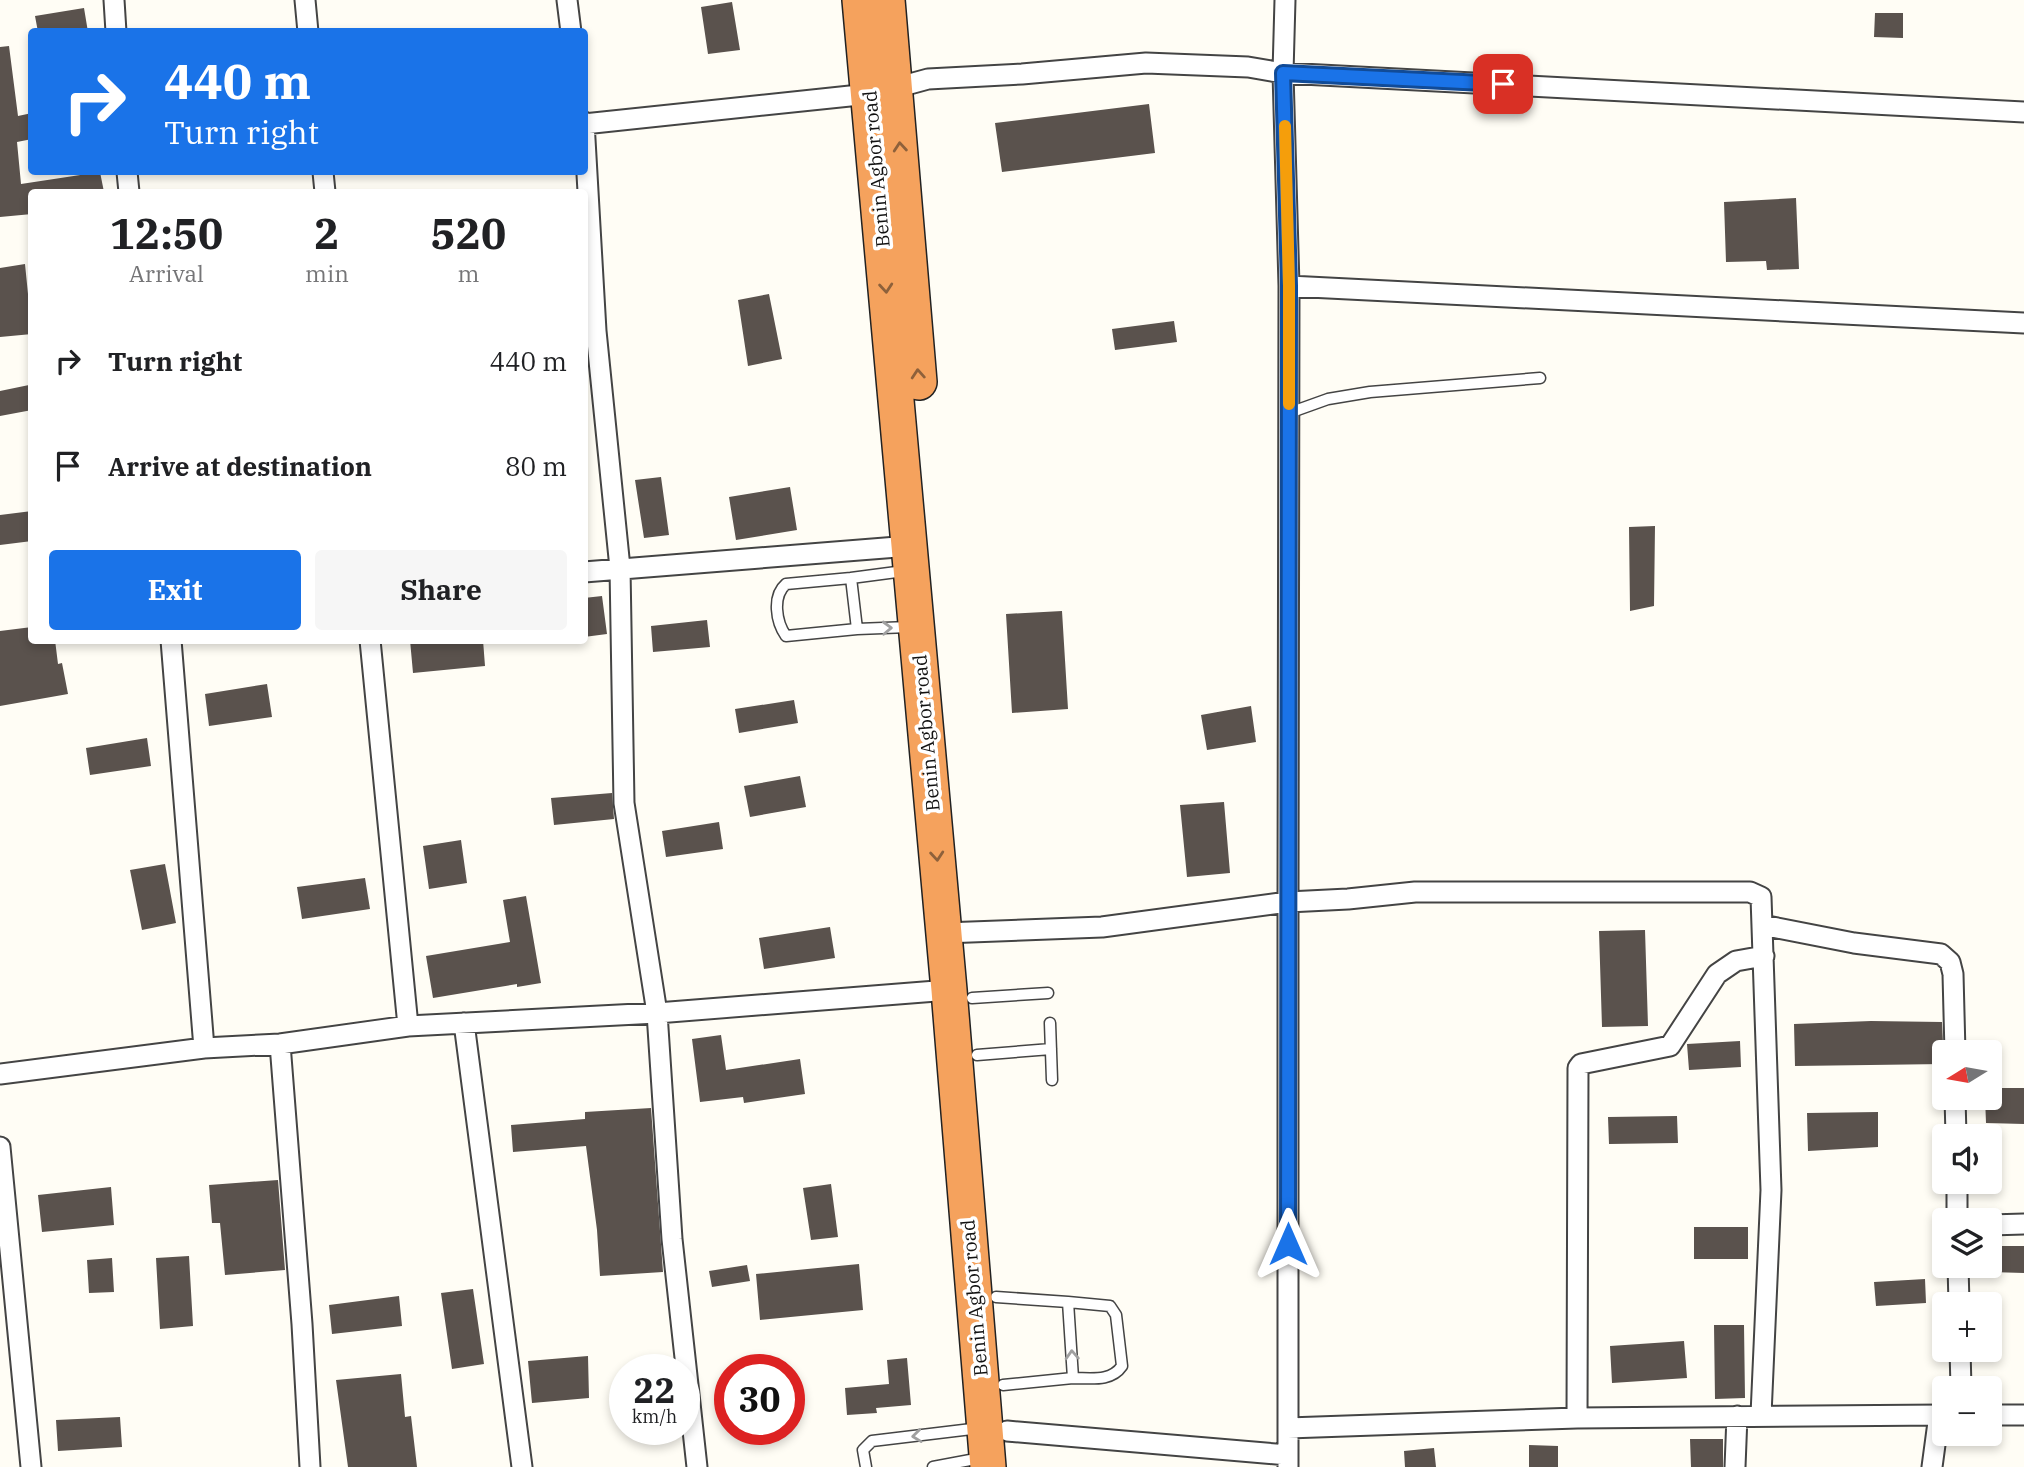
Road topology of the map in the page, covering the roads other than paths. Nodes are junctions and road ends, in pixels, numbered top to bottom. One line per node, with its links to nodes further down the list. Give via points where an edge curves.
1 (114, 0): 7 (street)
2 (305, 0): 8 (street)
3 (567, 0): 9 (street)
4 (860, 0): 11 (highway, Benin Agbor road)
5 (887, 0): 11 (highway, Benin Agbor road)
6 (1285, 0): 10 (street)
7 (117, 28)
8 (308, 28)
9 (570, 28)
10 (1283, 73): 11 (street, via 1146,63 928,79); 12 (street); 15 (street)
11 (882, 91): 13 (street); 19 (highway, Benin Agbor road, one-way to 19); 29 (highway, Benin Agbor road, one-way to 11, via 932,545)
12 (2024, 112)
13 (588, 123)
14 (588, 175): 20 (street, via 596,331)
15 (1289, 286): 16 (street); 18 (street)
16 (2024, 323)
17 (1540, 378): 18 (lane, via 1370,392)
18 (1289, 413): 27 (street)
19 (911, 558): 20 (street); 22 (lane); 23 (highway, Benin Agbor road)
20 (620, 568): 21 (street); 33 (street, via 624,803)
21 (588, 572)
22 (851, 578): 24 (lane); 24 (lane, via 786,584 777,599 779,627 786,636)
23 (917, 627): 24 (lane, one-way to 23); 29 (highway, Benin Agbor road, one-way to 29)
24 (858, 629)
25 (171, 644): 39 (street)
26 (370, 644): 36 (street)
27 (1288, 902): 28 (street, via 1415,892 1750,892 1761,897); 29 (street, via 1102,927); 57 (street)
28 (1762, 925): 30 (street); 37 (street, via 1941,954 1950,962 1953,974)
29 (956, 933): 32 (highway, Benin Agbor road)
30 (1764, 956): 51 (street, via 1771,1190); 56 (street, via 1736,961 1717,974 1670,1046 1578,1068)
31 (1048, 993): 32 (lane)
32 (960, 994): 33 (street); 41 (highway, Benin Agbor road); 59 (highway, Benin Agbor road)
33 (657, 1013): 34 (street); 64 (street, via 672,1239)
34 (464, 1023): 36 (street); 63 (street)
35 (1050, 1023): 40 (lane)
36 (408, 1026): 38 (street)
37 (1955, 1040)
38 (279, 1044): 39 (street); 62 (street)
39 (204, 1048): 42 (street)
40 (1051, 1049): 41 (lane); 43 (lane)
41 (977, 1055): 47 (highway, Benin Agbor road)
42 (0, 1074)
43 (1052, 1080)
44 (0, 1147): 61 (street)
45 (2024, 1224): 46 (street)
46 (2002, 1225)
47 (996, 1297): 48 (lane); 50 (highway, Benin Agbor road)
48 (1069, 1302): 49 (lane, one-way to 48); 49 (lane, via 1110,1306 1116,1315 1122,1366 1108,1377)
49 (1073, 1378): 50 (lane)
50 (1003, 1385): 59 (highway, Benin Agbor road)
51 (1761, 1415): 52 (street); 55 (street)
52 (1932, 1415)
53 (2002, 1415): 54 (street)
54 (2024, 1415)
55 (1737, 1416): 56 (street); 67 (street)
56 (1577, 1418): 57 (street)
57 (1288, 1428): 60 (street)
58 (1936, 1446): 68 (street)
59 (995, 1450): 60 (street); 65 (lane, one-way to 65, via 872,1441 863,1450); 66 (lane)
60 (1288, 1461)
61 (31, 1467)
62 (310, 1467)
63 (522, 1467)
64 (697, 1467)
65 (866, 1467)
66 (933, 1467)
67 (1735, 1467)
68 (1932, 1467)

